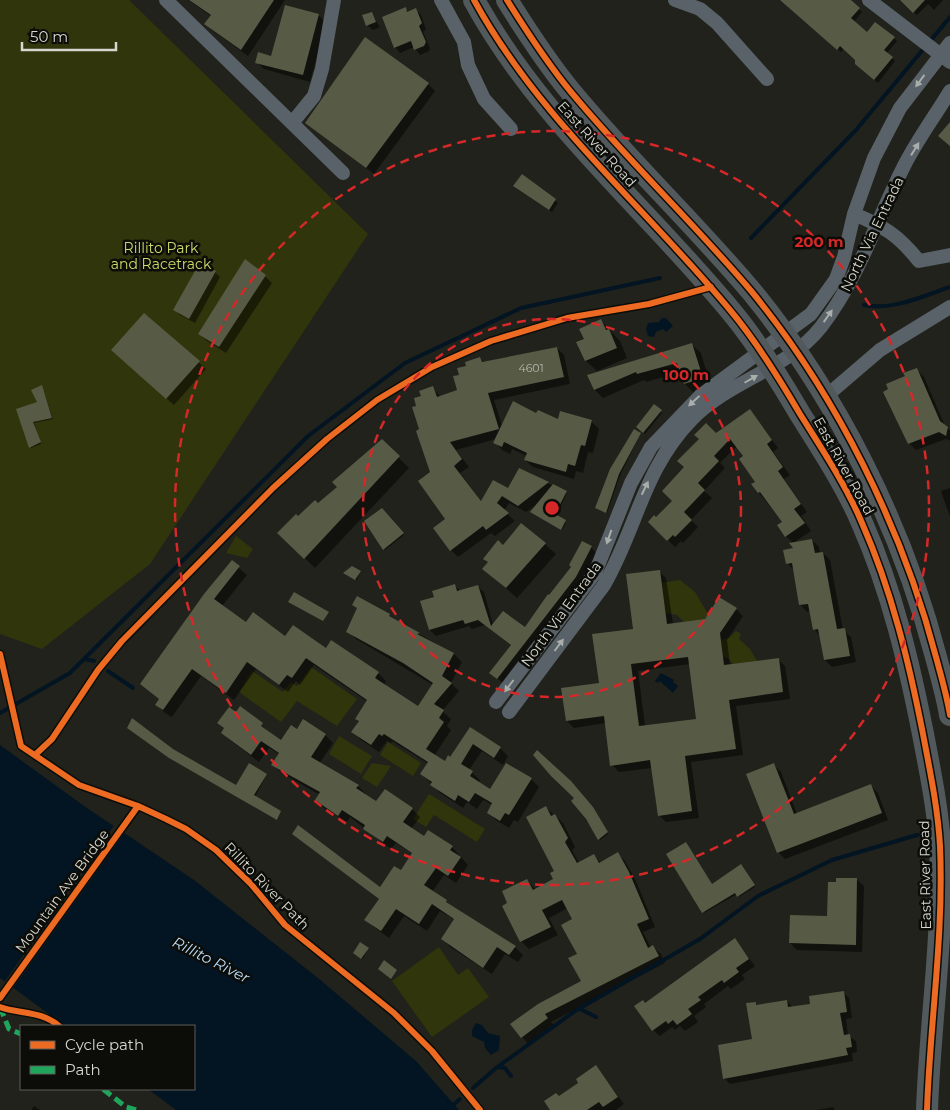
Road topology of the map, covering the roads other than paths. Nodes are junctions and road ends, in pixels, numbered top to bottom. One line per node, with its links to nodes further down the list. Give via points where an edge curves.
1 (166, 0): 12 (street)
2 (334, 0): 12 (street, via 314,96)
3 (441, 0): 13 (street, via 464,42 468,65 484,99)
4 (474, 0): 20 (main road, East River Road, via 536,94 711,287)
5 (507, 0): 19 (main road, East River Road, via 531,39 571,92 745,285)
6 (675, 0): 10 (street, via 700,10 717,23)
7 (870, 0): 9 (street)
8 (950, 42): 9 (street, North Via Entrada)
9 (945, 58): 15 (street, North Via Entrada, one-way to 15, via 900,108 874,158)
10 (767, 79)
11 (950, 91): 16 (street, North Via Entrada, one-way to 11, via 905,164)
12 (292, 123): 14 (street)
13 (511, 130)
14 (343, 173)
15 (854, 214): 16 (street); 19 (street, North Via Entrada, via 836,279)
16 (878, 224): 17 (street, via 900,238 920,261); 19 (street, North Via Entrada, one-way to 16, via 820,328 848,288)
17 (950, 255)
18 (950, 307): 21 (street, via 880,350)
19 (789, 343): 20 (street, North Via Entrada); 21 (main road, East River Road)
20 (767, 359): 22 (street, North Via Entrada, one-way to 22, via 700,396 651,447 631,482 595,574); 23 (street, North Via Entrada, one-way to 20, via 604,585 615,566 643,493 673,442 693,418); 25 (main road, East River Road, via 861,521 903,645 929,766 940,844)
21 (824, 398): 24 (main road, East River Road, via 875,488 895,532 923,609)
22 (496, 702)
23 (509, 712)
24 (950, 715)
25 (944, 977): 26 (main road, East River Road)
26 (927, 1110)

